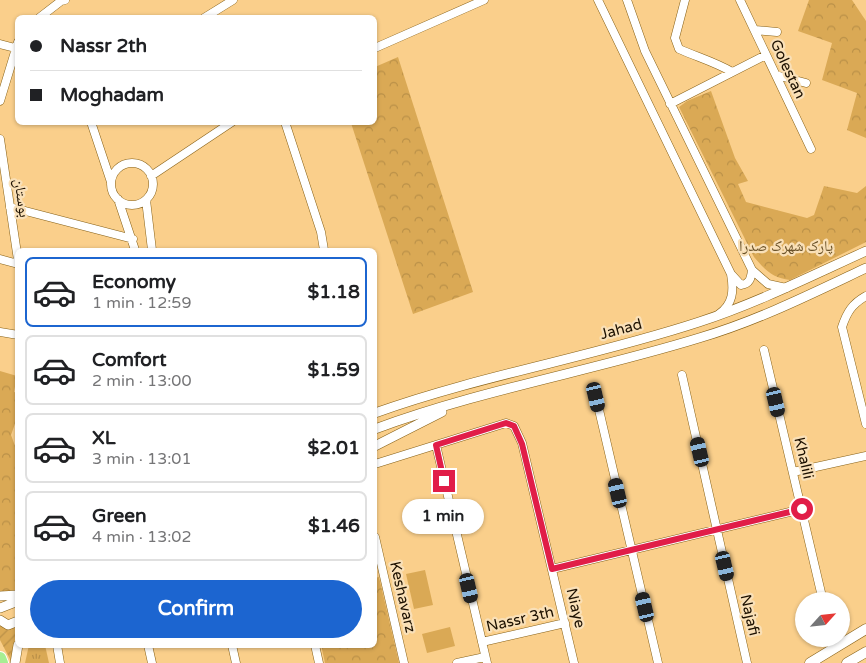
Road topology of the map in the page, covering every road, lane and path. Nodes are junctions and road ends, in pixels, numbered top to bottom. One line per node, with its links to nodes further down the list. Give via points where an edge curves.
1 (64, 0): 8 (street)
2 (233, 0): 9 (street)
3 (484, 0): 14 (street)
4 (598, 0): 43 (street)
5 (627, 0): 21 (street, via 638,34)
6 (685, 0): 17 (street, via 675,38 679,49)
7 (740, 0): 10 (street, Golestan)
8 (43, 15)
9 (209, 15)
10 (755, 30): 11 (street); 16 (street, Golestan)
11 (777, 32)
12 (0, 44): 13 (street)
13 (15, 45)
14 (377, 47)
15 (15, 48): 20 (street)
16 (766, 55): 17 (street); 18 (street, Golestan)
17 (732, 72): 21 (street)
18 (776, 75): 19 (street); 26 (street, Golestan)
19 (806, 83)
20 (0, 101)
21 (670, 104): 42 (street)
22 (92, 125): 28 (street)
23 (228, 125): 27 (street)
24 (286, 125): 37 (street)
25 (0, 139): 29 (street, بوستان)
26 (812, 149)
27 (151, 176): 28 (street, via 143,167 132,164 116,171); 31 (street, via 152,188)
28 (111, 182): 30 (street)
29 (4, 188): 32 (street, بوستان)
30 (118, 199): 31 (street, via 132,205); 33 (street)
31 (146, 200): 36 (street)
32 (10, 207): 33 (street); 34 (street, بوستان)
33 (132, 239): 35 (street)
34 (16, 248)
35 (134, 248)
36 (152, 248)
37 (324, 248)
38 (866, 251): 44 (street, Jahad)
39 (0, 259): 40 (street)
40 (15, 263)
41 (866, 268): 52 (street, Jahad, via 724,330)
42 (752, 270): 43 (street, via 746,285 741,285); 44 (street, via 768,284)
43 (732, 274): 46 (street, via 732,298 725,310)
44 (786, 288): 46 (street, Jahad)
45 (866, 296): 54 (street, via 847,312 842,327)
46 (716, 316): 53 (street, Jahad)
47 (0, 332): 48 (street)
48 (15, 334)
49 (764, 350): 60 (street, Khalili)
50 (682, 375): 62 (street, Najafi)
51 (596, 397): 64 (street)
52 (461, 402): 55 (street, Jahad); 56 (street)
53 (377, 412)
54 (866, 424)
55 (377, 428)
56 (377, 445)
57 (436, 445): 59 (street, Niaye); 65 (street, Niaye, via 506,423 514,426 522,444); 75 (street)
58 (866, 456): 60 (street)
59 (377, 463)
60 (793, 472): 61 (street, Khalili)
61 (802, 509): 62 (street); 66 (street, Khalili)
62 (717, 530): 64 (street); 84 (street, Najafi)
63 (377, 546): 91 (street, Keshavarz)
64 (632, 550): 65 (street); 94 (street)
65 (552, 569): 73 (street, Niaye)
66 (821, 592)
67 (15, 595): 68 (street)
68 (0, 596)
69 (15, 602): 70 (street)
70 (0, 608)
71 (0, 620): 72 (street, via 8,625)
72 (15, 622)
73 (565, 623): 75 (street, Nassr 3th); 93 (street, Niaye)
74 (866, 629): 96 (main road)
75 (482, 642): 83 (street)
76 (18, 648): 86 (street)
77 (57, 648): 87 (street)
78 (149, 648): 88 (street)
79 (233, 648): 89 (street)
80 (316, 648): 90 (street)
81 (866, 652): 97 (main road)
82 (0, 658): 85 (highway)
83 (486, 660): 92 (street)
84 (746, 660): 95 (street)
85 (2, 663)
86 (15, 663)
87 (60, 663)
88 (152, 663)
89 (236, 663)
90 (319, 663)
91 (404, 663)
92 (457, 663)
93 (574, 663)
94 (658, 663)
95 (752, 663)
96 (810, 663)
97 (847, 663)

